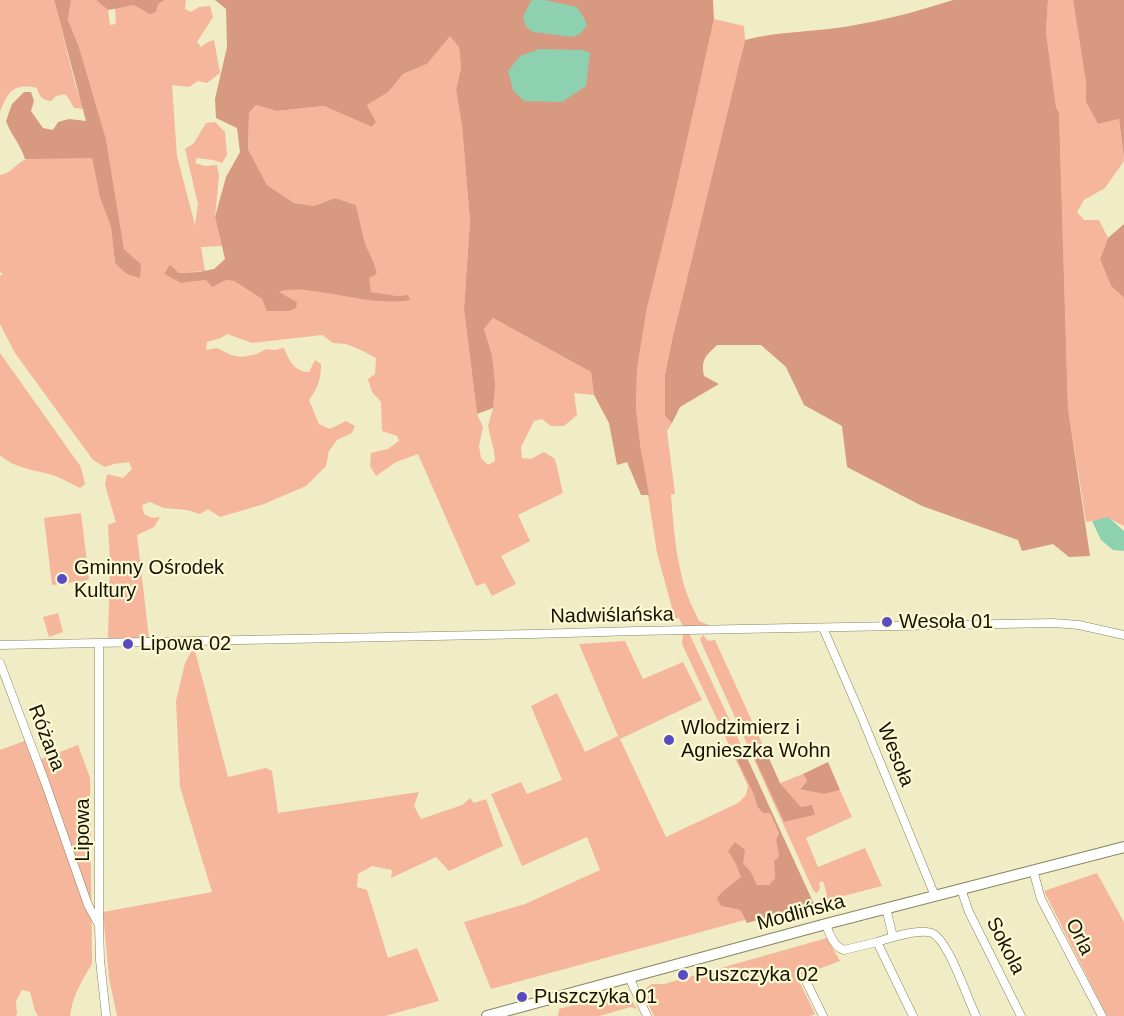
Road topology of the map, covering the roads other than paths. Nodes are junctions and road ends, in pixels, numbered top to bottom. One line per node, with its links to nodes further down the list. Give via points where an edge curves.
1 (823, 628): 2 (street, Nadwiślańska, via 1053,623); 3 (street, Nadwiślańska); 9 (street, Wesoła)
2 (1124, 635)
3 (99, 643): 4 (street, Nadwiślańska); 11 (street, Lipowa)
4 (0, 645)
5 (0, 663): 11 (street, Różana, via 88,904)
6 (1124, 848): 7 (main road, Modlińska)
7 (1033, 870): 8 (main road, Modlińska); 24 (street, Orla, via 1041,899)
8 (961, 889): 9 (main road, Modlińska); 23 (street, Sokola)
9 (935, 896): 10 (main road, Modlińska)
10 (886, 908): 12 (main road, Modlińska); 13 (street)
11 (99, 924): 18 (street, Lipowa)
12 (826, 924): 14 (street, via 840,949); 15 (main road, Modlińska)
13 (893, 937): 14 (street); 22 (street, via 922,932 941,941)
14 (877, 942): 21 (street)
15 (629, 978): 19 (main road, Modlińska); 20 (street)
16 (805, 979): 17 (street)
17 (821, 1015)
18 (106, 1016)
19 (487, 1016)
20 (647, 1016)
21 (913, 1016)
22 (975, 1016)
23 (1022, 1016)
24 (1102, 1016)

